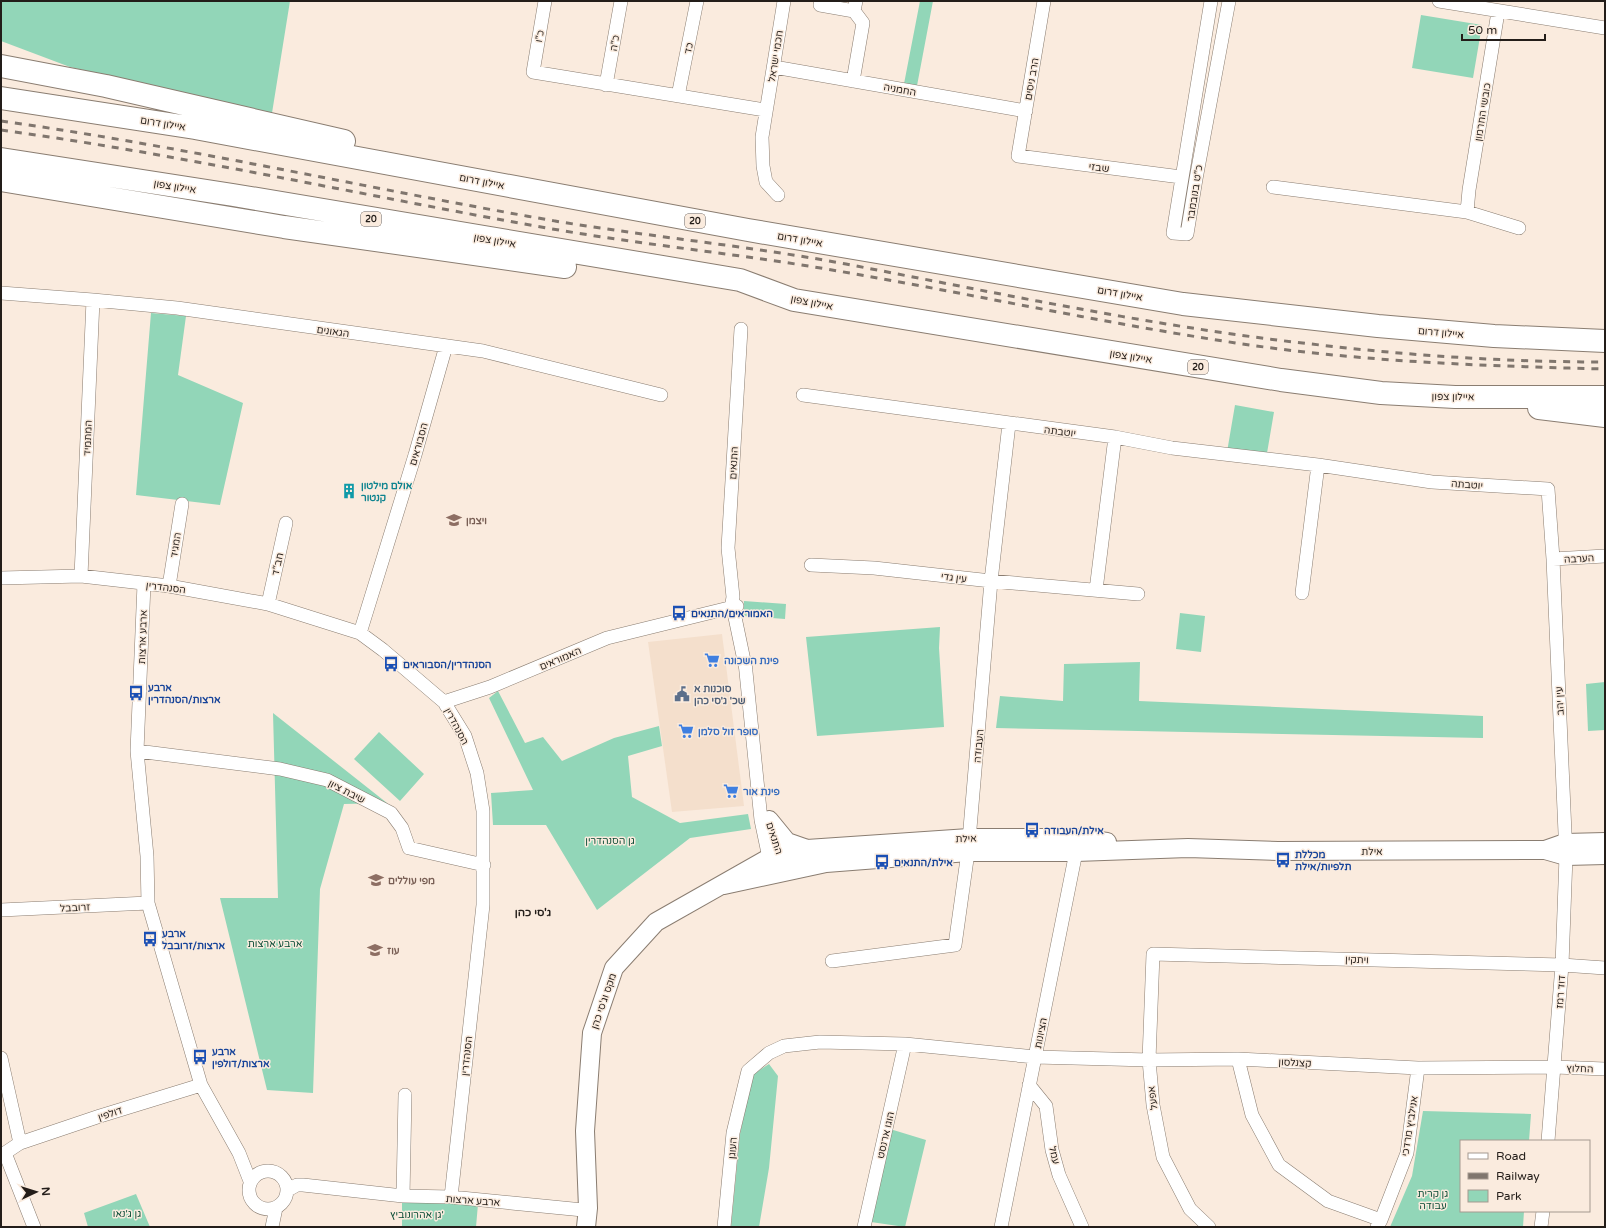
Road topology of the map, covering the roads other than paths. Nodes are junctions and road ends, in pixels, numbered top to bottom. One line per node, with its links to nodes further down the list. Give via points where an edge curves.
1 (545, 1): 16 (street, כ"ו, via 533,72)
2 (621, 1): 16 (street, כ"ה)
3 (697, 1): 17 (street, כד)
4 (784, 1): 14 (street, חכמי ישראל)
5 (820, 1): 10 (street, via 820,5)
6 (1044, 1): 20 (street, הרב ניסים)
7 (1211, 1): 23 (street, כ"ט בנובמבר)
8 (1229, 1): 23 (street, כ"ט בנובמבר, via 1187,234 1173,233)
9 (1438, 1): 11 (street)
10 (855, 6): 15 (street, via 863,23)
11 (1498, 12): 12 (street); 30 (street, כובשי החרמון)
12 (1605, 28)
13 (5, 65): 29 (highway, via 208,108)
14 (774, 67): 15 (street, החמניה); 19 (street, חכמי ישראל)
15 (853, 81): 20 (street, החמניה)
16 (606, 85): 17 (street)
17 (678, 96): 19 (street)
18 (1, 98): 29 (highway, איילון דרום / 20, via 194,128)
19 (765, 110): 28 (street, חכמי ישראל, via 762,137 763,166 766,182)
20 (1026, 111): 21 (street, הרב ניסים)
21 (1018, 156): 23 (street, שבזי)
22 (1, 159): 34 (highway, איילון צפון / 20, via 740,280)
23 (1181, 177)
24 (1, 180): 26 (highway)
25 (1, 183): 26 (highway)
26 (37, 185): 34 (highway, via 284,227)
27 (1274, 187): 30 (street)
28 (778, 194)
29 (641, 211): 36 (highway, איילון דרום / 20, via 1183,304 1378,326 1494,336)
30 (1467, 212): 31 (street)
31 (1519, 228)
32 (1, 293): 33 (street, הגאונים)
33 (93, 300): 37 (street, הגאונים, via 177,308); 51 (street, המתמיד)
34 (794, 300): 40 (highway, איילון צפון / 20, via 1282,380 1381,393)
35 (741, 329): 59 (street, התנאים, via 728,548)
36 (1605, 341)
37 (446, 346): 38 (street, הגאונים, via 483,352); 61 (street, הסבוראים)
38 (661, 395)
39 (803, 395): 43 (street, יוטבתה, via 891,405)
40 (1455, 397): 41 (highway, איילון צפון / 20); 42 (highway)
41 (1605, 397)
42 (1605, 416)
43 (1010, 424): 44 (street, יוטבתה); 53 (street, העבודה)
44 (1115, 437): 45 (street, יוטבתה, via 1172,448); 56 (street)
45 (1318, 465): 49 (street, יוטבתה, via 1432,482 1548,489); 57 (street)
46 (182, 504): 55 (street, המגיד)
47 (286, 523): 60 (street, חב"ד)
48 (1605, 556): 49 (street, הערבה)
49 (1553, 559): 70 (street, עין יהב)
50 (811, 565): 53 (street, עין גדי, via 874,568)
51 (81, 576): 52 (street, הסנהדרין); 54 (street, הסנהדרין)
52 (1, 578)
53 (991, 581): 56 (street, עין גדי); 67 (street, העבודה)
54 (144, 584): 55 (street, הסנהדרין); 63 (street, ארבע ארצות)
55 (169, 586): 60 (street, הסנהדרין)
56 (1096, 590): 58 (street, עין גדי)
57 (1302, 593)
58 (1138, 594)
59 (734, 603): 62 (street, האמוראים, via 607,638 490,687); 64 (street, התנאים, via 746,670)
60 (268, 604): 61 (street, הסנהדרין)
61 (360, 633): 62 (street, הסנהדרין)
62 (444, 702): 73 (street, הסנהדרין, via 465,736 477,773 483,811)
63 (138, 751): 73 (street, שיבת ציון, via 280,769 327,780 391,813 402,828 409,848); 76 (street, ארבע ארצות, via 147,856)
64 (757, 780): 65 (street, התנאים); 72 (street, התנאים, via 761,820)
65 (769, 820): 69 (street, via 787,842); 72 (street, התנאים)
66 (1605, 842): 70 (street, אילת)
67 (969, 845): 68 (street, אילת); 69 (street, אילת); 74 (street, אילת, via 826,863); 79 (street, העבודה, via 955,945)
68 (1076, 845): 70 (street, אילת, via 1278,851); 83 (street, הציונות)
69 (807, 849): 72 (street, אילת)
70 (1566, 850): 71 (street, אילת); 80 (street, דוד רמז)
71 (1605, 855)
72 (775, 856): 74 (street, התנאים); 75 (street, מקס וג'סי כהן)
73 (484, 865): 100 (street, הסנהדרין, via 483,905)
74 (782, 872): 75 (street, מקס וג'סי כהן)
75 (724, 885): 104 (street, מקס וג'סי כהן, via 705,893 656,922 614,968 592,1033 585,1131)
76 (148, 903): 77 (street, זרובבל); 91 (street, ארבע ארצות)
77 (1, 910)
78 (1153, 954): 80 (street, ויתקין); 85 (street, אפעל)
79 (832, 961)
80 (1562, 965): 81 (street, ויתקין); 87 (street, דוד רמז)
81 (1605, 968)
82 (905, 1044): 83 (street); 109 (street, העוגן, via 820,1042 784,1046 769,1053 748,1071 733,1133); 110 (street, הוגו ארנסט)
83 (1035, 1057): 85 (street, קצנלסון); 90 (street, הציונות)
84 (1, 1058): 94 (street)
85 (1149, 1060): 86 (street, קצנלסון); 113 (street, אפעל, via 1152,1105 1163,1157 1190,1209)
86 (1238, 1060): 88 (street, קצנלסון); 105 (street, via 1252,1115 1279,1165 1328,1201)
87 (1554, 1067): 88 (street, קצנלסון); 89 (street, החלוץ); 93 (street, דוד רמז)
88 (1418, 1068): 105 (street, אנילביץ מרדכי, via 1407,1153)
89 (1605, 1069)
90 (1029, 1085): 111 (street, הציונות); 112 (street, עמל, via 1046,1106 1052,1150 1059,1175)
91 (200, 1086): 94 (street, דולפין); 95 (street, ארבע ארצות)
92 (405, 1095): 99 (street)
93 (1548, 1140)
94 (20, 1143): 106 (street, via 5,1153)
95 (239, 1153): 96 (street, ארבע ארצות); 97 (street, ארבע ארצות)
96 (263, 1171): 97 (street); 98 (street, via 278,1172)
97 (250, 1181): 102 (street, via 249,1195 252,1201)
98 (288, 1190): 99 (street, ארבע ארצות, via 303,1185); 101 (street, via 286,1198)
99 (403, 1196): 100 (street, ארבע ארצות)
100 (451, 1197): 104 (street, ארבע ארצות)
101 (276, 1208): 102 (street); 108 (street)
102 (263, 1209): 107 (street)
103 (1543, 1212): 114 (street)
104 (585, 1218)
105 (1379, 1224)
106 (34, 1227)
107 (265, 1227)
108 (272, 1227)
109 (724, 1227)
110 (864, 1227)
111 (1001, 1227)
112 (1082, 1227)
113 (1209, 1227)
114 (1541, 1227)

